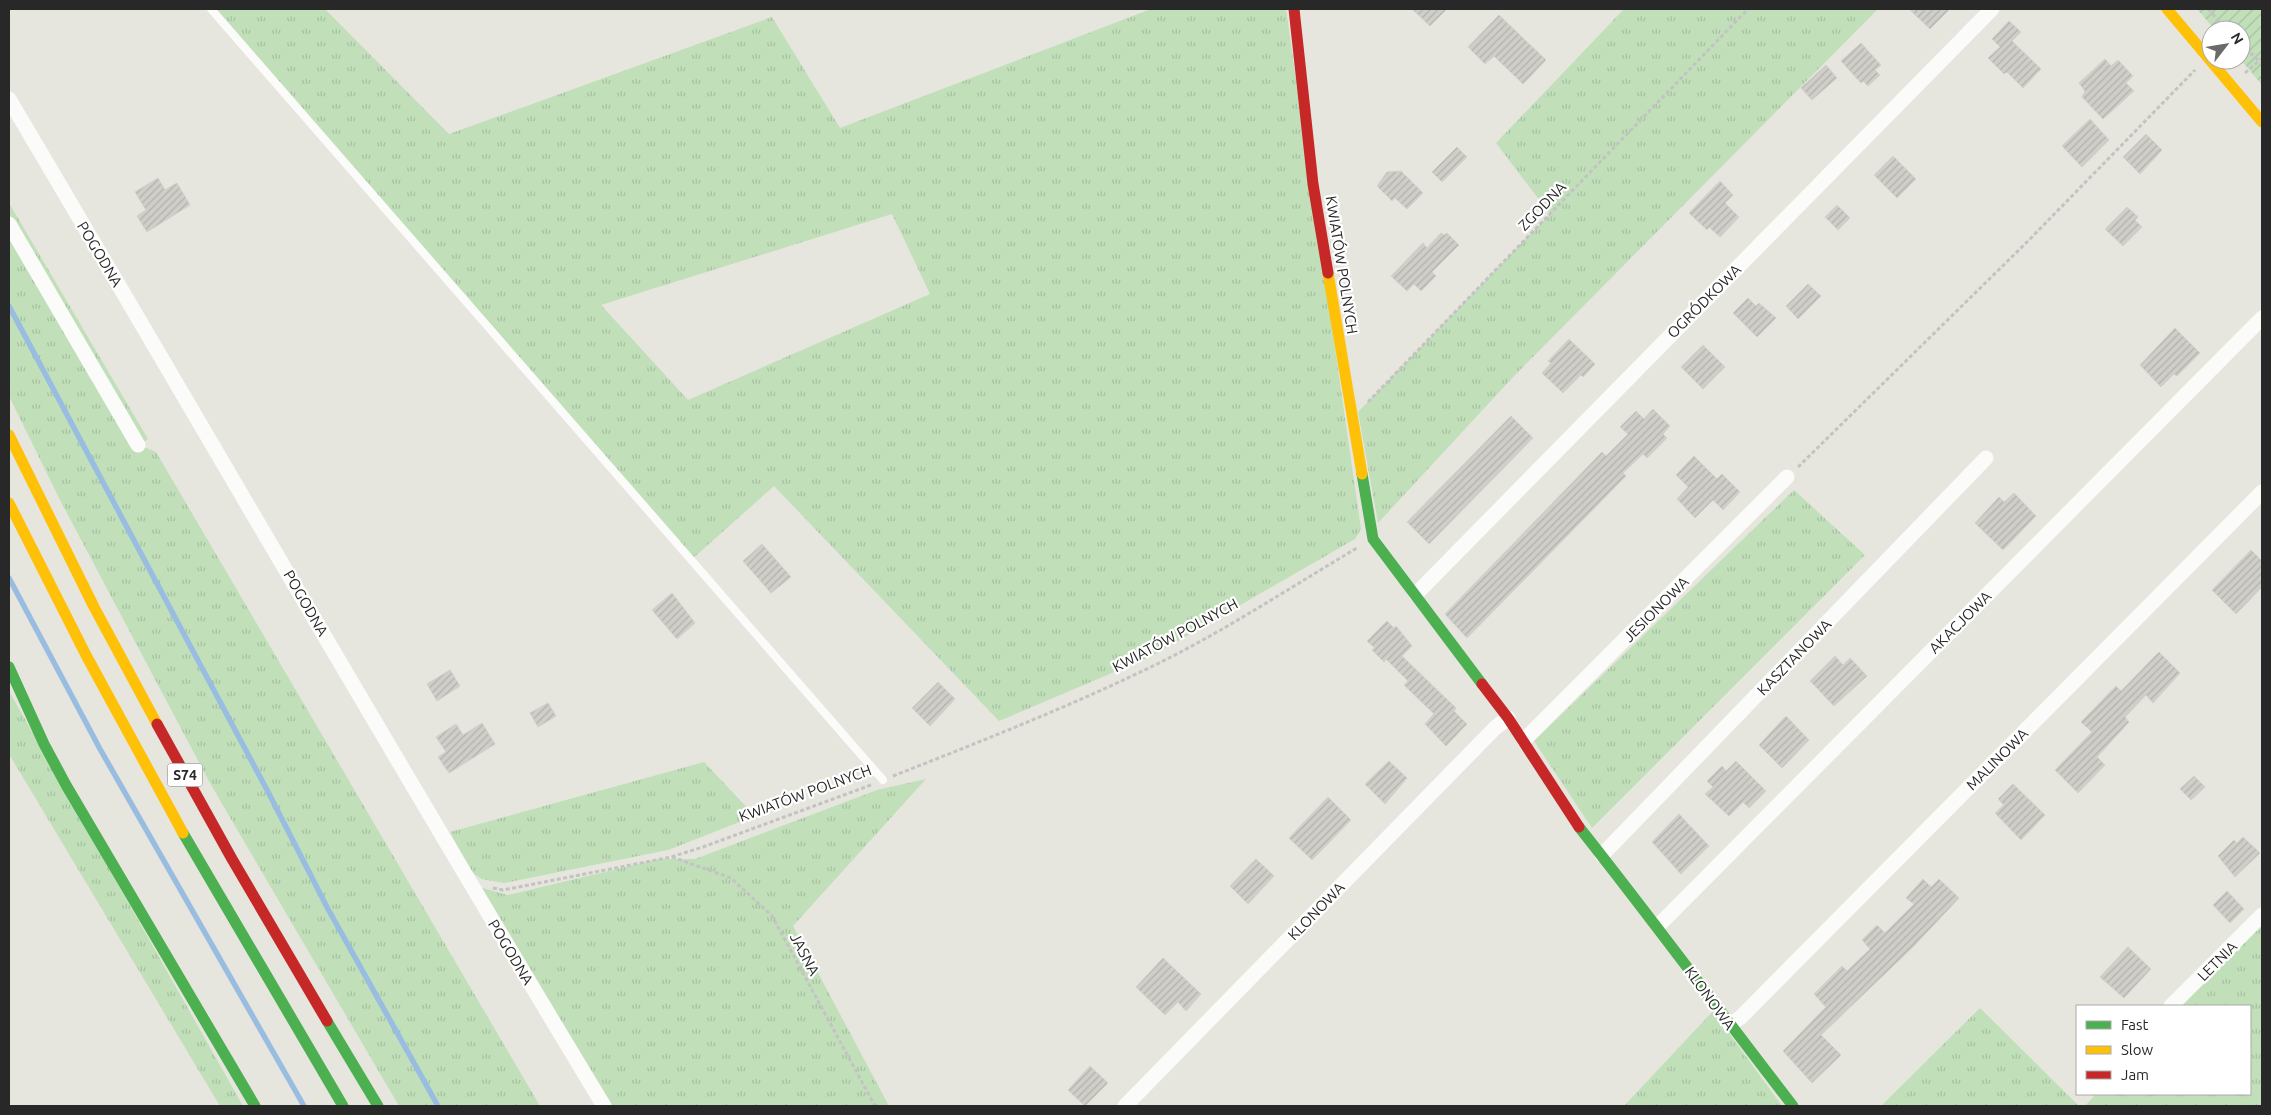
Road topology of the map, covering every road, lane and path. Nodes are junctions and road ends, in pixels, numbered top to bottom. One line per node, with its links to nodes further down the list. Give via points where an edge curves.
1 (211, 9): 29 (lane)
2 (1294, 9): 17 (main road, KWIATÓW POLNYCH, via 1313,184)
3 (1748, 9): 17 (path, ZGODNA)
4 (1992, 9): 25 (street, OGRÓDKOWA)
5 (2167, 9): 8 (main road)
6 (2208, 9): 7 (path)
7 (2218, 20)
8 (2201, 49)
9 (2251, 53): 10 (path)
10 (2258, 60)
11 (2201, 64): 21 (path, via 2028,241)
12 (2219, 70): 14 (main road)
13 (9, 99): 32 (street, POGODNA)
14 (2262, 122)
15 (9, 224): 19 (street)
16 (2262, 318): 34 (street, AKACJOWA)
17 (1352, 418): 24 (main road, KWIATÓW POLNYCH)
18 (9, 435): 39 (main road, S74, via 106,629 198,800)
19 (138, 444)
20 (1986, 458): 30 (street, KASZTANOWA)
21 (1787, 477): 28 (street, JESIONOWA)
22 (2262, 492): 36 (street, MALINOWA)
23 (9, 503): 38 (main road, S74, via 173,816)
24 (1373, 539): 25 (main road, KLONOWA); 29 (path, KWIATÓW POLNYCH, via 1159,663 1041,718)
25 (1416, 594): 27 (main road, KLONOWA)
26 (9, 667): 37 (main road, via 66,785)
27 (1508, 718): 28 (main road, KLONOWA); 42 (street, KLONOWA)
28 (1524, 740): 30 (main road, KLONOWA, via 1573,818)
29 (883, 780): 31 (path, KWIATÓW POLNYCH)
30 (1602, 855): 34 (main road, KLONOWA)
31 (671, 857): 32 (path, KWIATÓW POLNYCH, via 503,890); 41 (path, JASNA, via 731,878 772,916)
32 (470, 885): 40 (street, POGODNA)
33 (2262, 915): 35 (street, LETNIA)
34 (1658, 926): 36 (main road, KLONOWA)
35 (2172, 1005)
36 (1730, 1025): 43 (main road, KLONOWA)
37 (255, 1106)
38 (343, 1106)
39 (378, 1106)
40 (604, 1106)
41 (875, 1106)
42 (1125, 1106)
43 (1793, 1106)

